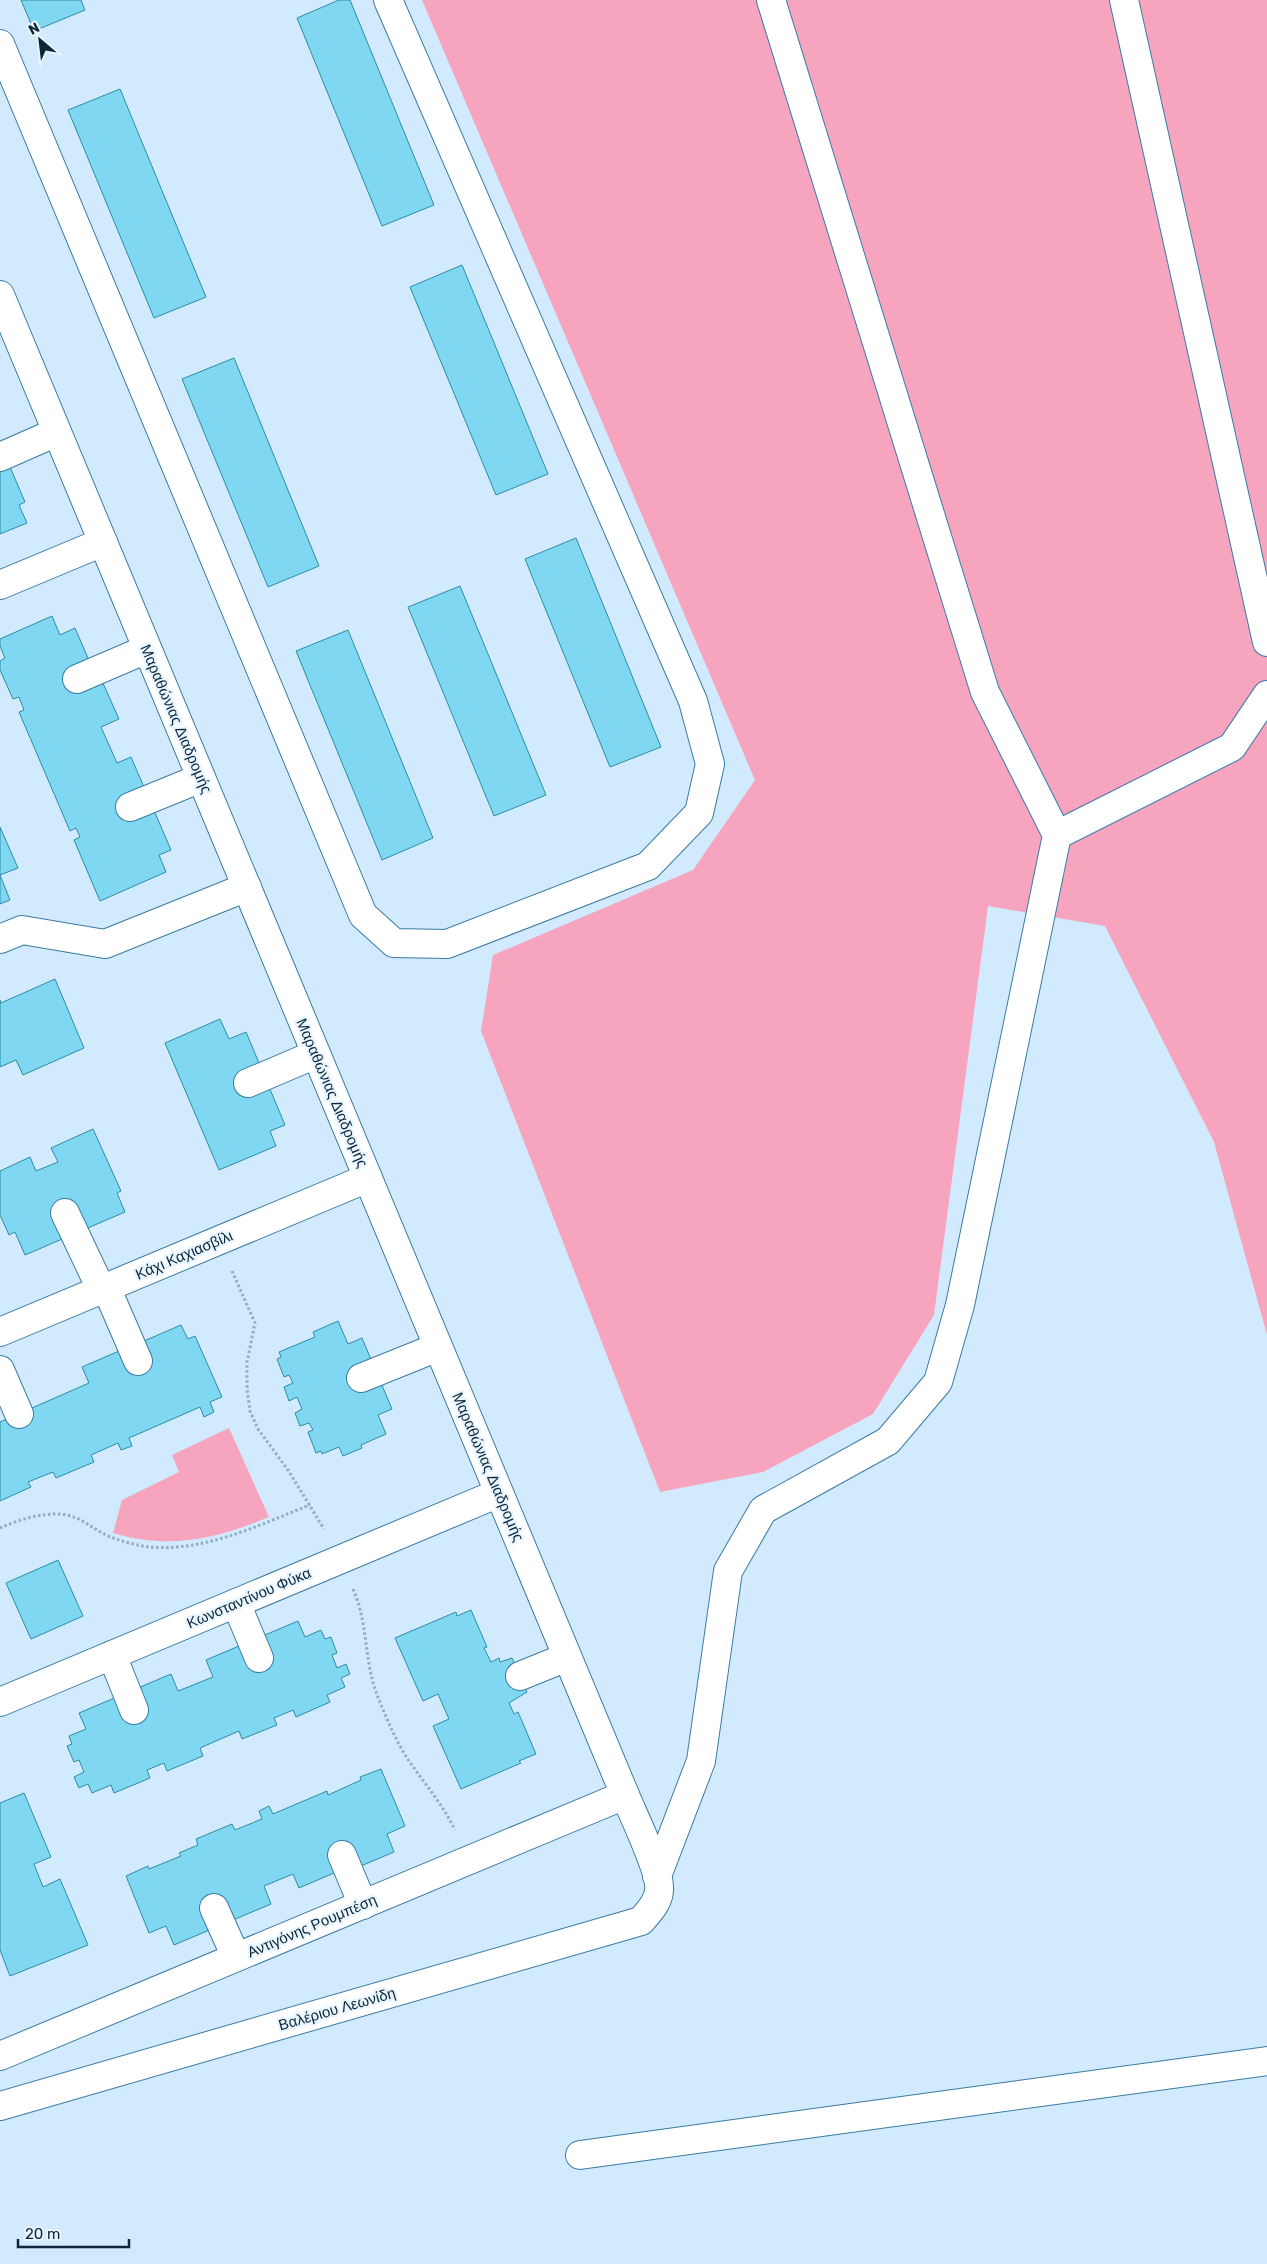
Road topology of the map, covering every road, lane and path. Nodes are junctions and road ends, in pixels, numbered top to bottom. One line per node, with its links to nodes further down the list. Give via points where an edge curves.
1 (388, 0): 4 (street, via 692,701 710,764 699,813 648,866 447,944 394,943 363,915)
2 (771, 0): 16 (street, via 985,692)
3 (1124, 0): 10 (street)
4 (0, 44)
5 (0, 295): 6 (street, Μαραθώνιας Διαδρομής)
6 (57, 432): 7 (street); 8 (street, Μαραθώνιας Διαδρομής)
7 (0, 457)
8 (103, 542): 9 (street); 11 (street, Μαραθώνιας Διαδρομής)
9 (0, 585)
10 (1267, 642)
11 (148, 649): 12 (street); 14 (street, Μαραθώνιας Διαδρομής)
12 (77, 679)
13 (1267, 695): 16 (street, via 1232,747)
14 (201, 778): 15 (street); 17 (street, Μαραθώνιας Διαδρομής)
15 (130, 807)
16 (1057, 835): 42 (street, Βαλέριου Λεωνίδη, via 960,1305 938,1382 888,1441 763,1510 728,1571 701,1761)
17 (247, 887): 18 (street, via 105,944 22,930); 19 (street, Μαραθώνιας Διαδρομής)
18 (0, 939)
19 (316, 1054): 20 (street); 21 (street, Μαραθώνιας Διαδρομής)
20 (248, 1083)
21 (368, 1178): 23 (street, Κάχι Καχιασβίλι); 25 (street, Μαραθώνιας Διαδρομής)
22 (65, 1213): 23 (street)
23 (104, 1288): 24 (street, Κάχι Καχιασβίλι); 26 (street)
24 (0, 1332)
25 (438, 1347): 28 (street); 30 (street, Μαραθώνιας Διαδρομής)
26 (138, 1361)
27 (0, 1370): 29 (street)
28 (361, 1378)
29 (19, 1414)
30 (499, 1493): 33 (street, Κωνσταντίνου Φύκα); 35 (street, Μαραθώνιας Διαδρομής)
31 (310, 1505): 32 (path, via 234,1535 171,1546 148,1547 127,1542 57,1514 38,1516)
32 (0, 1528)
33 (236, 1603): 34 (street, Κωνσταντίνου Φύκα); 36 (street)
34 (112, 1655): 38 (street, Κωνσταντίνου Φύκα); 39 (street)
35 (567, 1657): 37 (street); 40 (street, Μαραθώνιας Διαδρομής)
36 (259, 1658)
37 (520, 1676)
38 (0, 1702)
39 (134, 1710)
40 (625, 1795): 42 (street, Μαραθώνιας Διαδρομής); 43 (street, Αντιγόνης Ρουμπέση)
41 (342, 1855): 43 (street)
42 (658, 1884): 48 (street, Βαλέριου Λεωνίδη, via 652,1908 641,1921)
43 (363, 1905): 45 (street, Αντιγόνης Ρουμπέση)
44 (214, 1908): 45 (street)
45 (236, 1957): 46 (street, Αντιγόνης Ρουμπέση)
46 (0, 2056)
47 (1267, 2061): 49 (street)
48 (0, 2106)
49 (580, 2155)

